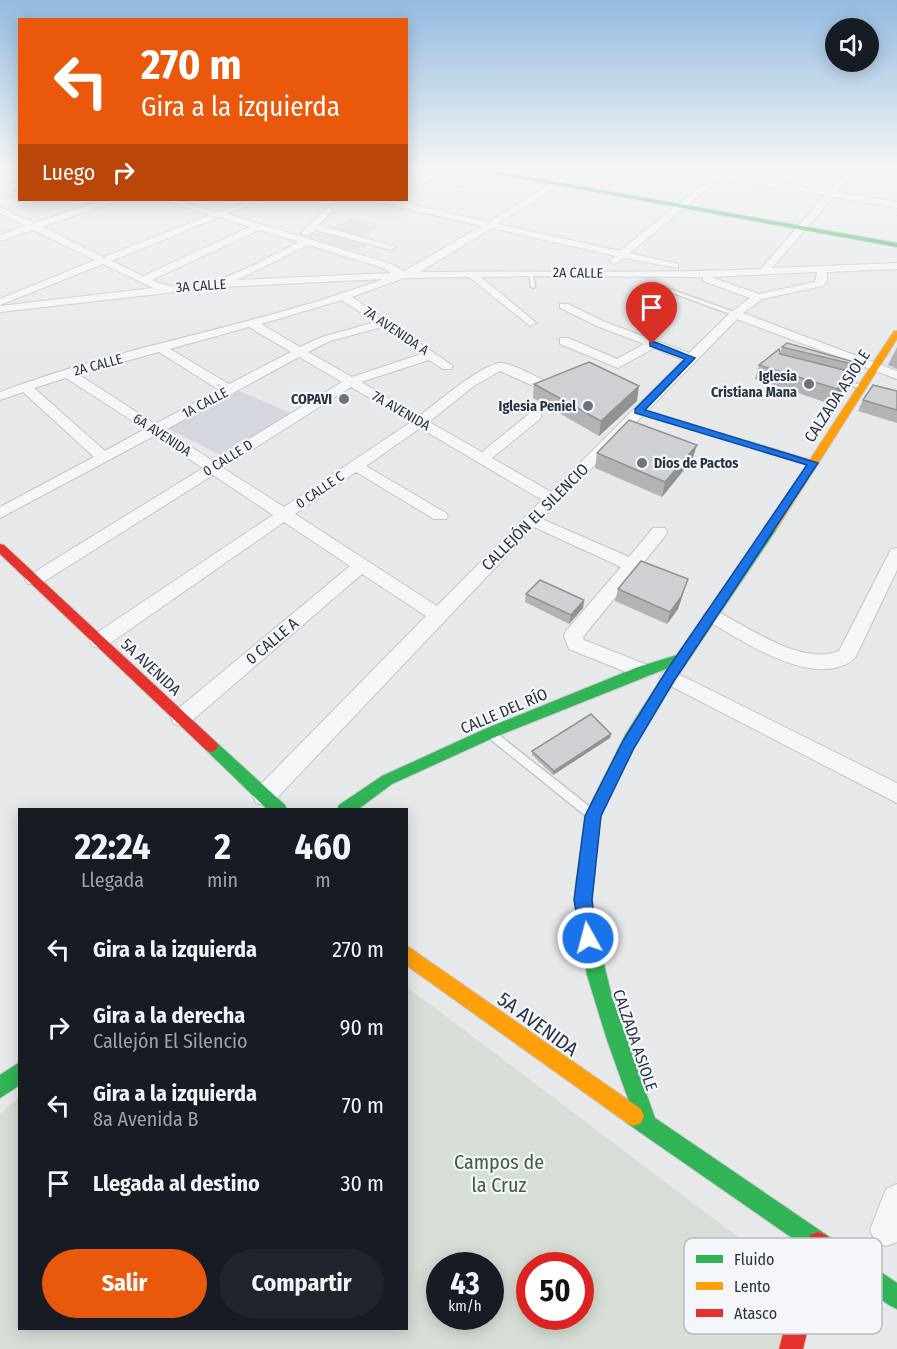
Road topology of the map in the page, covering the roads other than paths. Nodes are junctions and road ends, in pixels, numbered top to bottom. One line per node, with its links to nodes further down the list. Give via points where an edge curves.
1 (22, 230): 13 (street)
2 (41, 230): 20 (street)
3 (179, 230): 20 (street)
4 (251, 230): 29 (street)
5 (271, 230): 14 (street)
6 (309, 230): 14 (street)
7 (326, 230): 15 (street)
8 (480, 230): 27 (street, 2A CALLE)
9 (516, 230): 18 (street)
10 (651, 230): 18 (street)
11 (802, 230): 26 (street)
12 (809, 230): 16 (main road)
13 (0, 238)
14 (303, 240): 19 (street); 30 (street)
15 (374, 243): 17 (street); 19 (street)
16 (897, 245)
17 (391, 248)
18 (621, 254): 25 (street); 28 (street, via 679,267)
19 (358, 257): 27 (street)
20 (102, 261): 29 (street); 36 (street)
21 (897, 266): 22 (street, 2A CALLE)
22 (822, 271): 26 (street, 2A CALLE); 35 (street, CALLEJÓN EL SILENCIO, via 819,284)
23 (470, 273): 24 (street, 2A CALLE); 27 (street, 2A CALLE); 42 (street)
24 (531, 273): 25 (street, 2A CALLE); 31 (lane)
25 (602, 273): 28 (street, 2A CALLE)
26 (763, 273): 28 (street, 2A CALLE)
27 (403, 275): 30 (street, 3A CALLE); 34 (street, 2A CALLE)
28 (696, 275): 35 (street)
29 (143, 280): 33 (street)
30 (220, 284): 33 (street, 3A CALLE)
31 (533, 287)
32 (664, 288): 39 (lane)
33 (162, 289): 38 (street, 3A CALLE)
34 (345, 297): 40 (street, 2A CALLE); 41 (street, 7A AVENIDA A)
35 (758, 297): 39 (street, CALLEJÓN EL SILENCIO)
36 (0, 302)
37 (564, 306): 43 (street)
38 (0, 309)
39 (735, 314): 50 (street, CALLEJÓN EL SILENCIO); 52 (street)
40 (250, 323): 46 (street, 2A CALLE); 47 (street, 7A AVENIDA)
41 (384, 323): 47 (street, 1A CALLE, via 326,339); 49 (street, 7A AVENIDA A)
42 (530, 323)
43 (601, 324): 45 (street); 45 (street, via 564,341 618,364)
44 (897, 333): 48 (main road, CALZADA ASIOLE)
45 (652, 344): 50 (street)
46 (161, 348): 53 (street, 2A CALLE); 60 (street)
47 (299, 352): 56 (street, 7A AVENIDA); 60 (street, 1A CALLE)
48 (891, 353): 52 (main road, CALZADA ASIOLE)
49 (431, 355): 51 (street, 7A AVENIDA A); 56 (street, 0 CALLE D)
50 (690, 358): 62 (street, CALLEJÓN EL SILENCIO)
51 (447, 366)
52 (876, 367): 54 (street); 59 (main road, CALZADA ASIOLE)
53 (68, 373): 58 (street, 2A CALLE); 65 (street, 6A AVENIDA)
54 (897, 375)
55 (824, 377): 59 (lane)
56 (350, 382): 64 (street, 7A AVENIDA); 70 (street, 0 CALLE D)
57 (545, 386): 64 (street, 0 CALLE C, via 500,366 469,383)
58 (24, 387): 61 (street, 2A CALLE); 66 (street)
59 (863, 387): 68 (main road, CALZADA ASIOLE)
60 (229, 390): 65 (street, 1A CALLE)
61 (0, 396)
62 (639, 411): 68 (lane); 71 (street, CALLEJÓN EL SILENCIO)
63 (536, 416): 67 (street)
64 (420, 422): 67 (street, 7A AVENIDA); 69 (street, 0 CALLE C)
65 (155, 430): 66 (street, 1A CALLE); 70 (street, 6A AVENIDA)
66 (104, 458): 72 (street, 1A CALLE)
67 (482, 459): 71 (street, 7A AVENIDA)
68 (813, 463): 83 (main road, CALZADA ASIOLE)
69 (356, 466): 73 (street, 0 CALLE C); 74 (street)
70 (213, 468): 73 (street, 6A AVENIDA); 81 (street, 0 CALLE D)
71 (552, 500): 75 (street, CALLEJÓN EL SILENCIO)
72 (0, 513)
73 (285, 514): 79 (street, 6A AVENIDA); 84 (street, 0 CALLE C)
74 (440, 516)
75 (532, 520): 80 (street); 82 (street, CALLEJÓN EL SILENCIO)
76 (659, 532): 80 (street)
77 (0, 548): 81 (main road, 5A AVENIDA)
78 (897, 553): 83 (street, via 846,656 834,663 798,659)
79 (362, 565): 82 (street, 6A AVENIDA); 88 (street, 0 CALLE A)
80 (632, 565): 86 (street, via 573,636 576,644)
81 (34, 580): 84 (main road, 5A AVENIDA)
82 (438, 615): 91 (street, CALLEJÓN EL SILENCIO)
83 (712, 616): 85 (main road, CALZADA ASIOLE)
84 (99, 641): 88 (main road, 5A AVENIDA)
85 (683, 658): 86 (main road, CALLE DEL RÍO); 87 (main road, CALZADA ASIOLE)
86 (643, 671): 89 (main road, CALLE DEL RÍO)
87 (670, 677): 90 (street); 94 (main road, CALZADA ASIOLE, via 628,745)
88 (181, 718): 91 (main road, 5A AVENIDA)
89 (490, 733): 93 (main road, CALLE DEL RÍO, via 387,780); 94 (lane)
90 (897, 794)
91 (264, 796): 92 (main road, 5A AVENIDA)
92 (277, 808)
93 (348, 808)
94 (593, 816): 98 (main road, CALZADA ASIOLE, via 583,900 588,938 618,1046)
95 (408, 955): 98 (main road, 5A AVENIDA)
96 (18, 1074): 97 (main road)
97 (0, 1088)
98 (648, 1126): 101 (main road, 5A AVENIDA)
99 (897, 1200): 100 (street)
100 (886, 1230)
101 (811, 1238)
102 (882, 1287): 103 (main road, 5A AVENIDA)
103 (897, 1297)
104 (795, 1334): 105 (main road)
105 (791, 1349)

